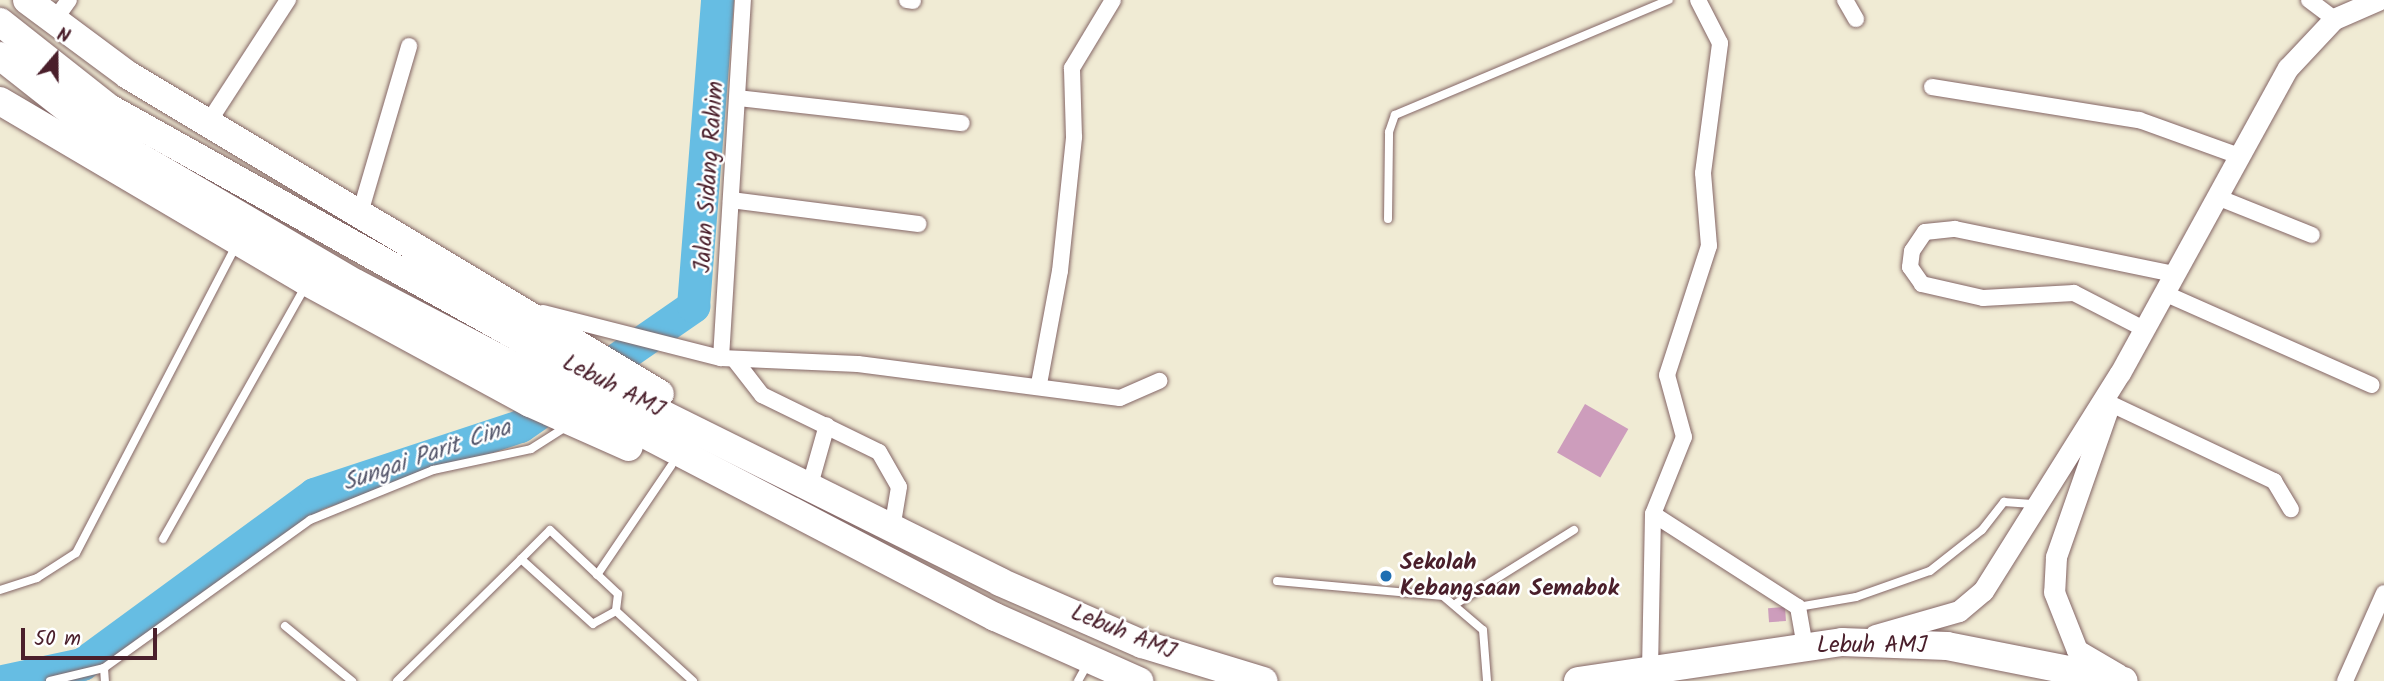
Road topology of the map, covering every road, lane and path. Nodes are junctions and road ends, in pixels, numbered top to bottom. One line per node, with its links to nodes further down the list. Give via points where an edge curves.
1 (27, 0): 11 (highway)
2 (288, 0): 22 (street)
3 (743, 0): 19 (street, Jalan Sidang Rahim)
4 (1113, 0): 41 (street, via 1072,68 1074,137 1060,271)
5 (1669, 0): 28 (lane, via 1395,115 1389,132)
6 (1698, 0): 51 (street, via 1720,43 1703,173 1709,246 1667,375 1684,437)
7 (1845, 0): 12 (street)
8 (2309, 0): 13 (street)
9 (2378, 0): 10 (street)
10 (2353, 4): 13 (street)
11 (61, 11): 22 (highway)
12 (1856, 19)
13 (2334, 19): 24 (street, via 2288,68)
14 (0, 22): 38 (highway, Lebuh AMJ, via 109,108 369,258)
15 (409, 46): 27 (street)
16 (0, 56): 43 (highway, Lebuh AMJ, via 94,130)
17 (1932, 87): 24 (street, via 2139,120)
18 (0, 88): 23 (highway)
19 (738, 98): 21 (street); 26 (street, Jalan Sidang Rahim)
20 (0, 101): 23 (highway)
21 (962, 123)
22 (208, 124): 27 (highway)
23 (81, 148): 31 (highway)
24 (2239, 156): 25 (street)
25 (2217, 197): 30 (street); 32 (street)
26 (731, 200): 29 (street); 37 (street, Jalan Sidang Rahim)
27 (360, 213): 35 (highway)
28 (1388, 219)
29 (918, 224)
30 (2312, 235)
31 (238, 243): 33 (highway); 59 (lane, via 76,553 37,578)
32 (2174, 274): 34 (street); 36 (street, via 1955,229 1925,232 1912,251 1910,267 1922,284 1983,298 2074,293)
33 (307, 282): 43 (highway); 55 (lane)
34 (2164, 293): 36 (street); 42 (street)
35 (510, 303): 37 (street, via 618,336); 38 (highway)
36 (2144, 329): 39 (street)
37 (727, 358): 41 (street, via 859,364); 46 (street, via 762,396)
38 (586, 362): 48 (highway, Lebuh AMJ)
39 (2120, 373): 44 (street); 49 (street)
40 (1159, 381): 41 (street, via 1120,398)
41 (1039, 384)
42 (2372, 385)
43 (539, 393): 45 (highway, Lebuh AMJ)
44 (2109, 403): 50 (street, via 2274,481); 80 (street, via 2056,557 2054,592 2077,650)
45 (570, 413): 47 (highway); 52 (highway, Lebuh AMJ); 67 (lane, via 531,449 433,470 310,520)
46 (827, 425): 48 (street); 53 (street, via 879,452 893,469 899,487)
47 (671, 466): 52 (highway); 57 (lane)
48 (810, 485): 53 (highway, Lebuh AMJ)
49 (2039, 505): 62 (lane, via 2004,502 1982,530 1930,571 1856,597); 65 (street, via 1983,591 1959,611)
50 (2291, 509)
51 (1653, 514): 62 (street); 69 (street)
52 (804, 519): 68 (highway, Lebuh AMJ)
53 (892, 530): 76 (highway, Lebuh AMJ, via 1142,644)
54 (1574, 530): 61 (lane)
55 (163, 539)
56 (521, 559): 57 (lane, via 550,530); 63 (lane, via 593,624); 73 (lane)
57 (597, 575): 63 (lane, via 618,594)
58 (1277, 581): 61 (lane, via 1423,591)
59 (0, 590)
60 (2384, 593): 81 (street)
61 (1457, 603): 77 (lane, via 1483,630)
62 (1798, 607): 66 (street)
63 (616, 611): 74 (lane)
64 (285, 626): 72 (lane)
65 (1842, 642): 66 (highway, Lebuh AMJ); 79 (highway, Lebuh AMJ, via 1947,646)
66 (1805, 646): 69 (highway, Lebuh AMJ)
67 (104, 668): 70 (lane); 71 (lane)
68 (1084, 670): 75 (highway, Lebuh AMJ)
69 (1650, 670): 78 (highway, Lebuh AMJ)
70 (51, 681)
71 (105, 681)
72 (352, 681)
73 (397, 681)
74 (693, 681)
75 (1139, 681)
76 (1263, 681)
77 (1487, 681)
78 (1578, 681)
79 (2124, 681)
80 (2132, 681)
81 (2345, 681)

